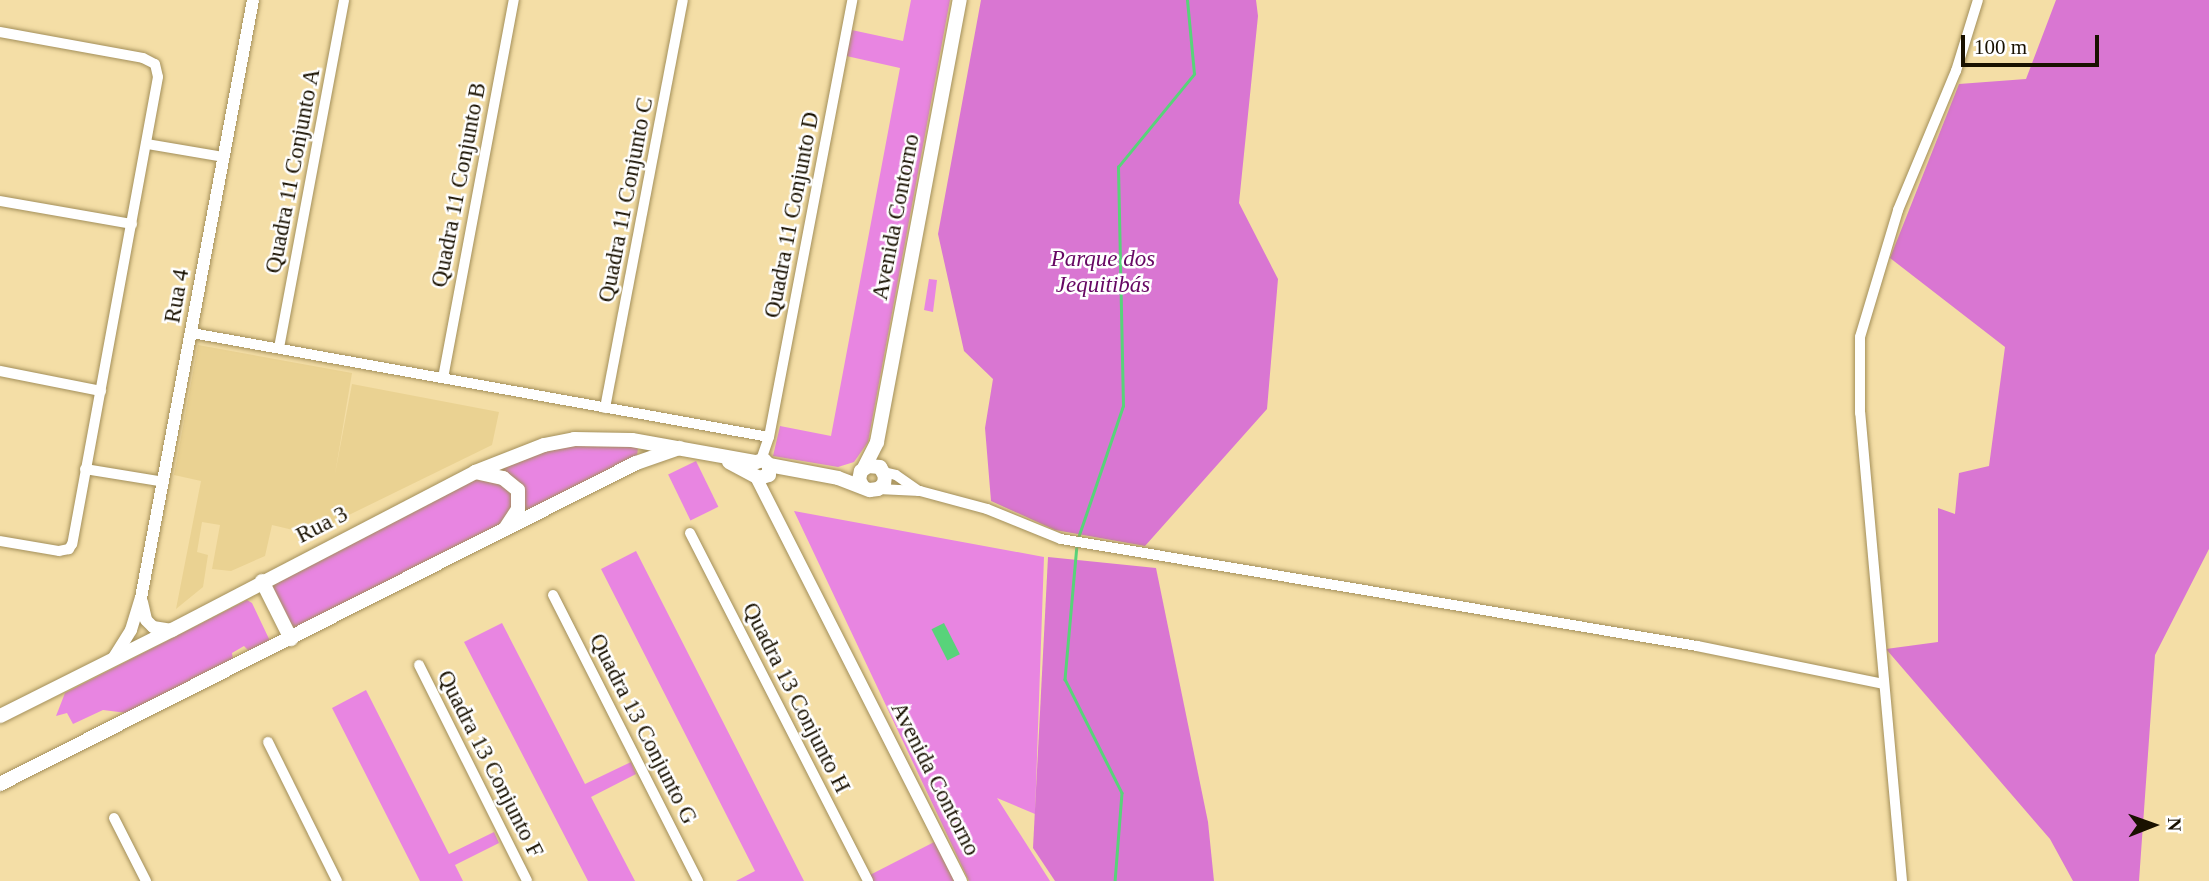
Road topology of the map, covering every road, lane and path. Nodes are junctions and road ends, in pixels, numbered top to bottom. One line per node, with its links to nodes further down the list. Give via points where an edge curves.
1 (253, 0): 10 (street, Rua 4)
2 (344, 0): 14 (street, Quadra 11 Conjunto A)
3 (513, 0): 16 (street, Quadra 11 Conjunto B)
4 (684, 0): 18 (street, Quadra 11 Conjunto C)
5 (852, 0): 19 (street, Quadra 11 Conjunto D)
6 (960, 0): 21 (main road, Avenida Contorno)
7 (1978, 0): 43 (street, via 1956,71 1898,210 1860,337 1860,413)
8 (0, 33): 9 (street, via 143,58 155,64 158,77)
9 (147, 144): 10 (street); 12 (street)
10 (224, 157): 13 (street, Rua 4)
11 (0, 201): 12 (street)
12 (132, 224): 17 (street)
13 (192, 333): 14 (street); 30 (street, Rua 4)
14 (279, 348): 16 (street)
15 (0, 371): 17 (street)
16 (443, 378): 18 (street)
17 (101, 391): 24 (street)
18 (605, 408): 19 (street)
19 (769, 438): 25 (street, Quadra 11 Conjunto D)
20 (632, 440): 22 (main road, Rua 3); 23 (main road, via 638,448); 28 (main road, Rua 3, via 574,439 544,445)
21 (877, 442): 26 (main road, Avenida Contorno); 27 (main road, Avenida Contorno)
22 (683, 447): 23 (main road); 25 (main road, Rua 3)
23 (636, 463): 33 (main road)
24 (85, 469): 30 (street); 35 (street, via 69,549)
25 (761, 470): 29 (main road); 53 (street, Avenida Contorno, via 771,511)
26 (862, 470): 27 (main road, via 876,465); 29 (main road); 31 (main road, via 859,480)
27 (883, 471): 31 (main road, via 884,484); 32 (street)
28 (475, 472): 33 (main road, via 503,478 518,490 518,509); 36 (main road, Rua 3)
29 (838, 478): 31 (main road)
30 (164, 482): 38 (street, Rua 4)
31 (875, 489): 32 (street)
32 (920, 491): 43 (street, via 987,509 1061,539 1697,646)
33 (505, 530): 40 (main road)
34 (690, 533): 52 (street, Quadra 13 Conjunto H)
35 (0, 541)
36 (262, 581): 39 (main road, Rua 3); 40 (main road)
37 (553, 595): 51 (street, Quadra 13 Conjunto G)
38 (141, 598): 39 (street, via 146,620 153,627); 41 (street, Rua 4, via 131,630)
39 (172, 630): 41 (main road, Rua 3)
40 (291, 639): 46 (main road)
41 (113, 659): 44 (main road, Rua 3)
42 (419, 665): 50 (street, Quadra 13 Conjunto F)
43 (1883, 684): 54 (street)
44 (0, 716)
45 (268, 741): 49 (street)
46 (0, 785)
47 (114, 818): 48 (street)
48 (146, 881)
49 (337, 881)
50 (527, 881)
51 (698, 881)
52 (868, 881)
53 (961, 881)
54 (1902, 881)

